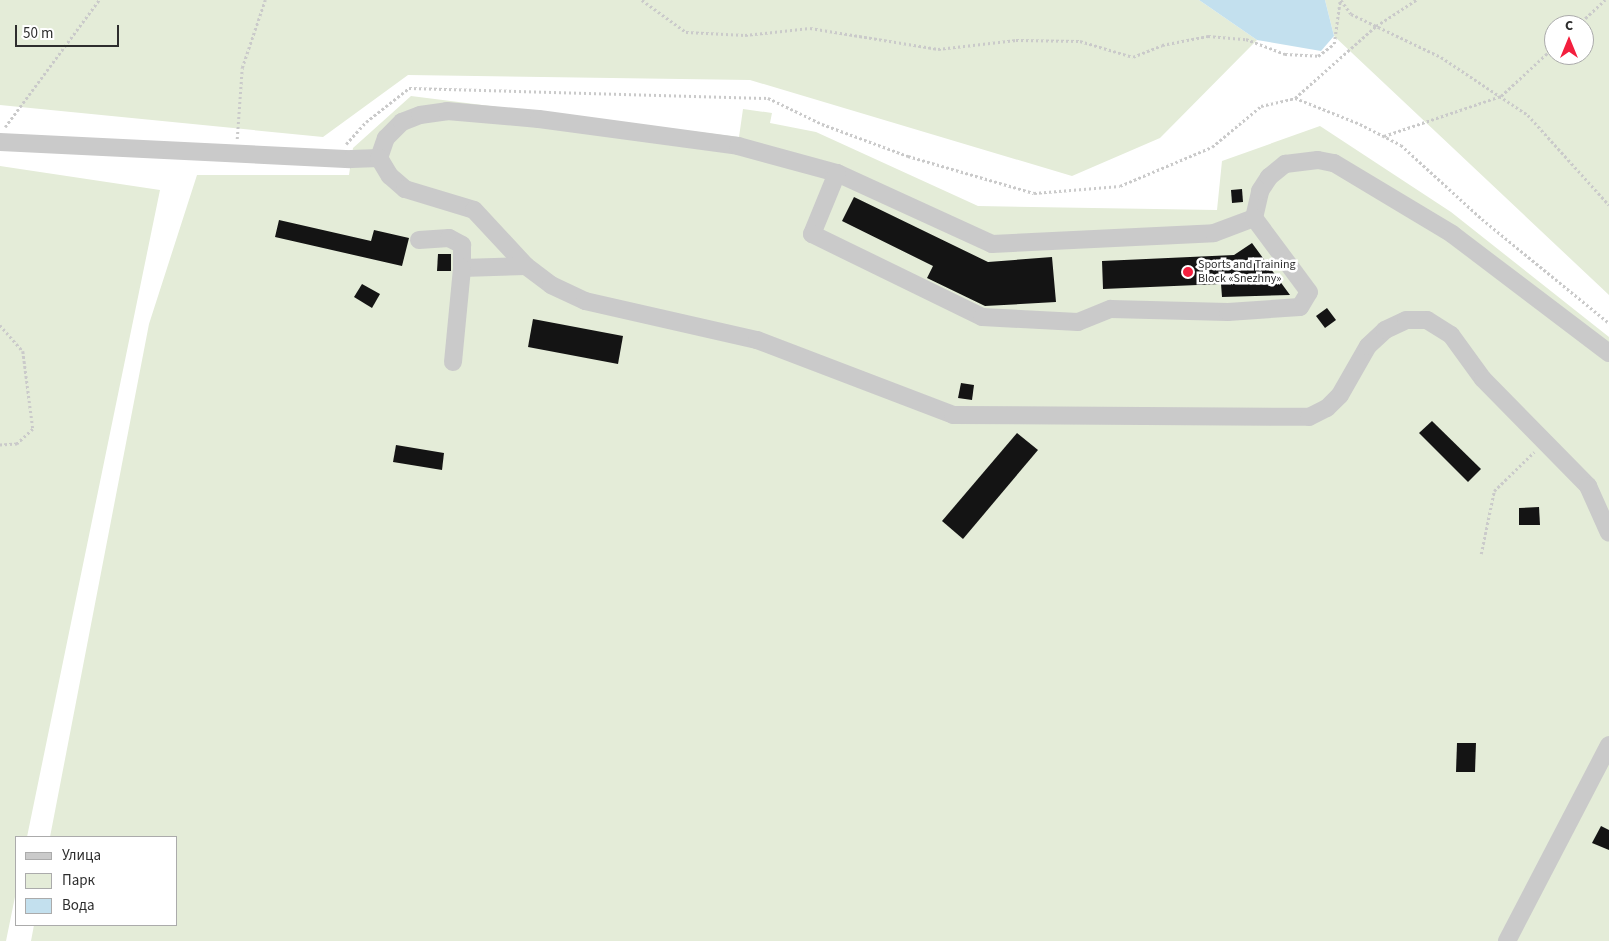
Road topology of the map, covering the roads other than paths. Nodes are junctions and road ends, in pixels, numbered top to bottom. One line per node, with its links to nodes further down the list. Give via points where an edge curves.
1 (0, 142): 2 (lane)
2 (379, 158): 3 (lane, via 386,138 402,122 420,115 447,111 538,118 738,146); 6 (lane, via 390,176 405,189 474,210)
3 (836, 173): 4 (lane, via 992,244 1214,233); 4 (lane, via 812,234 982,317 1078,322 1111,309 1228,312 1300,307 1309,292)
4 (1254, 218): 8 (lane, via 1260,191 1285,164 1300,160 1334,164 1452,234)
5 (419, 240): 7 (lane, via 449,238 462,245)
6 (526, 266): 7 (lane); 10 (lane, via 551,285 585,301 757,340 962,416 1309,417 1327,408 1340,395 1368,346 1385,330 1406,320 1427,320 1451,335 1483,379 1588,486)
7 (462, 268): 9 (lane)
8 (1609, 353)
9 (453, 362)
10 (1609, 533)
11 (1609, 745): 12 (lane)
12 (1508, 941)

